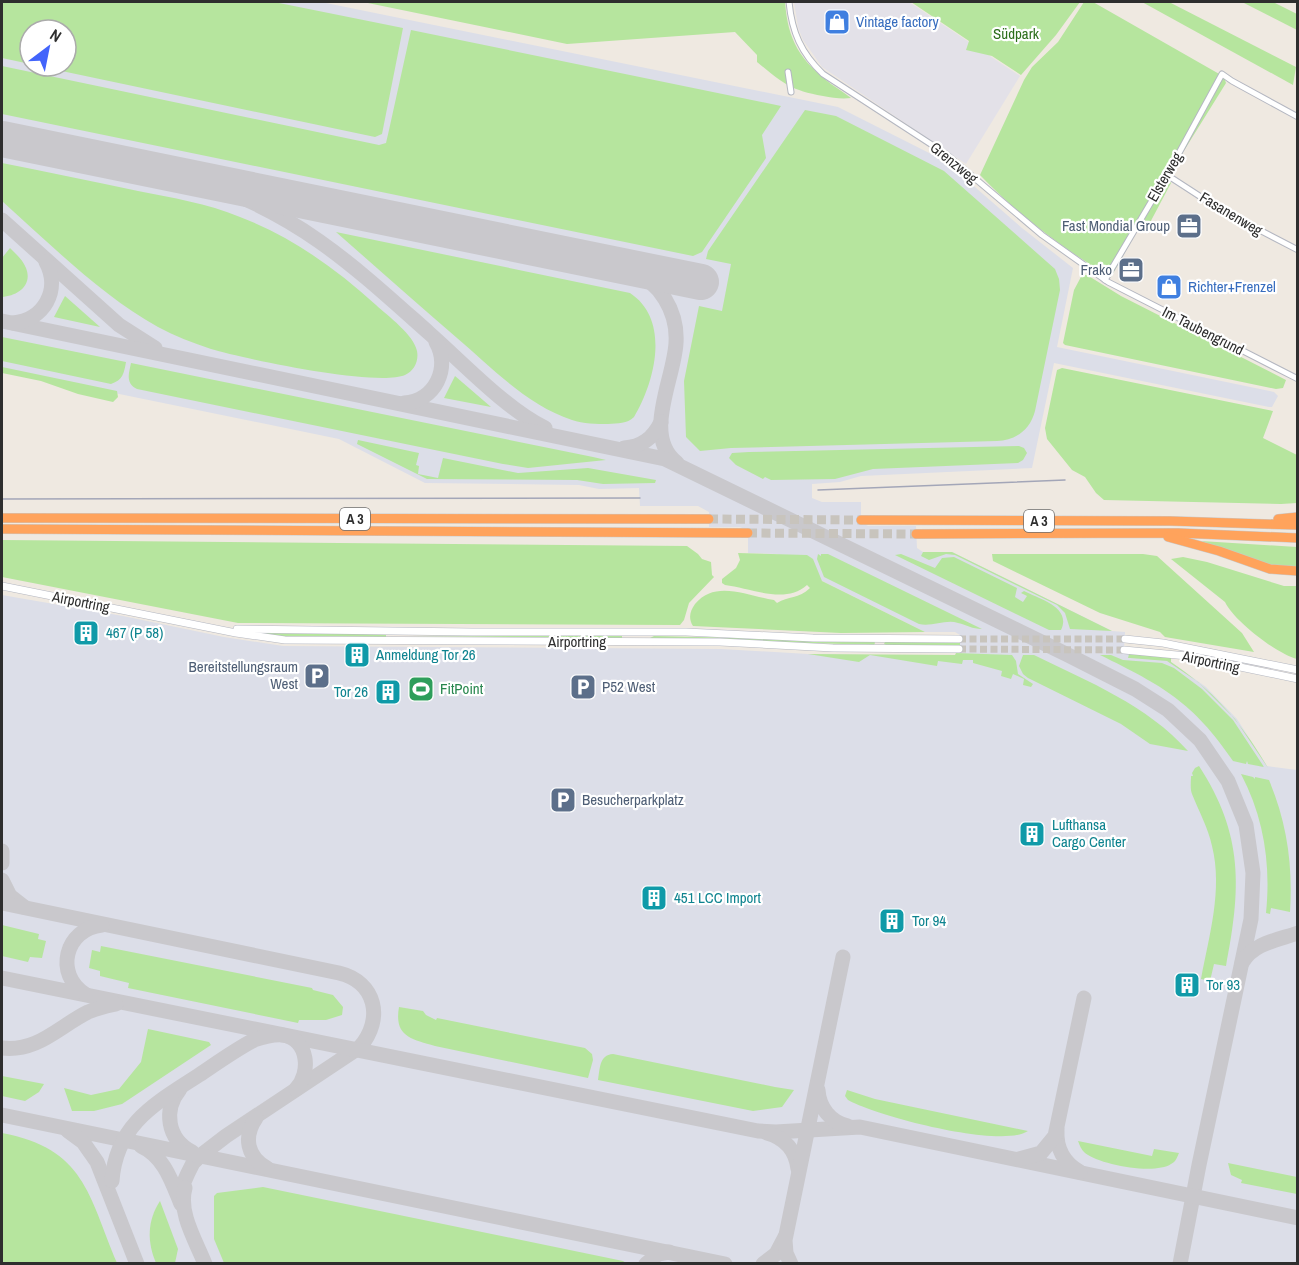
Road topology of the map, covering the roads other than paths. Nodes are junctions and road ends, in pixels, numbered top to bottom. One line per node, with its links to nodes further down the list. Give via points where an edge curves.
1 (789, 2): 7 (street, Grenzweg, via 800,46 823,74 946,154 1042,236)
2 (788, 72): 3 (street)
3 (791, 92)
4 (1298, 117): 5 (street, Elsterweg, via 1222,74)
5 (1167, 175): 6 (street, Fasanenweg, via 1221,210); 7 (street, Elsterweg)
6 (1298, 250)
7 (1107, 281): 8 (street, Im Taubengrund)
8 (1298, 379)
9 (1298, 517): 13 (highway, A 3)
10 (2, 518): 11 (highway, A 3)
11 (709, 519)
12 (861, 520): 13 (highway, A 3)
13 (1233, 522): 14 (highway, A 3)
14 (1298, 525)
15 (2, 529): 16 (highway, A 3)
16 (748, 533)
17 (1145, 533): 18 (highway, A 3); 19 (highway, A 3); 20 (highway, via 1201,546 1269,569)
18 (916, 534)
19 (1298, 537)
20 (1298, 571)
21 (2, 586): 22 (street, Airportring)
22 (195, 624): 23 (street, Airportring, via 264,630 686,632); 25 (street, Airportring, via 266,638 303,640 720,642)
23 (959, 639)
24 (1125, 639): 27 (street, Airportring)
25 (959, 649)
26 (1124, 650): 28 (street, Airportring, via 1187,656)
27 (1298, 670)
28 (1298, 680)

